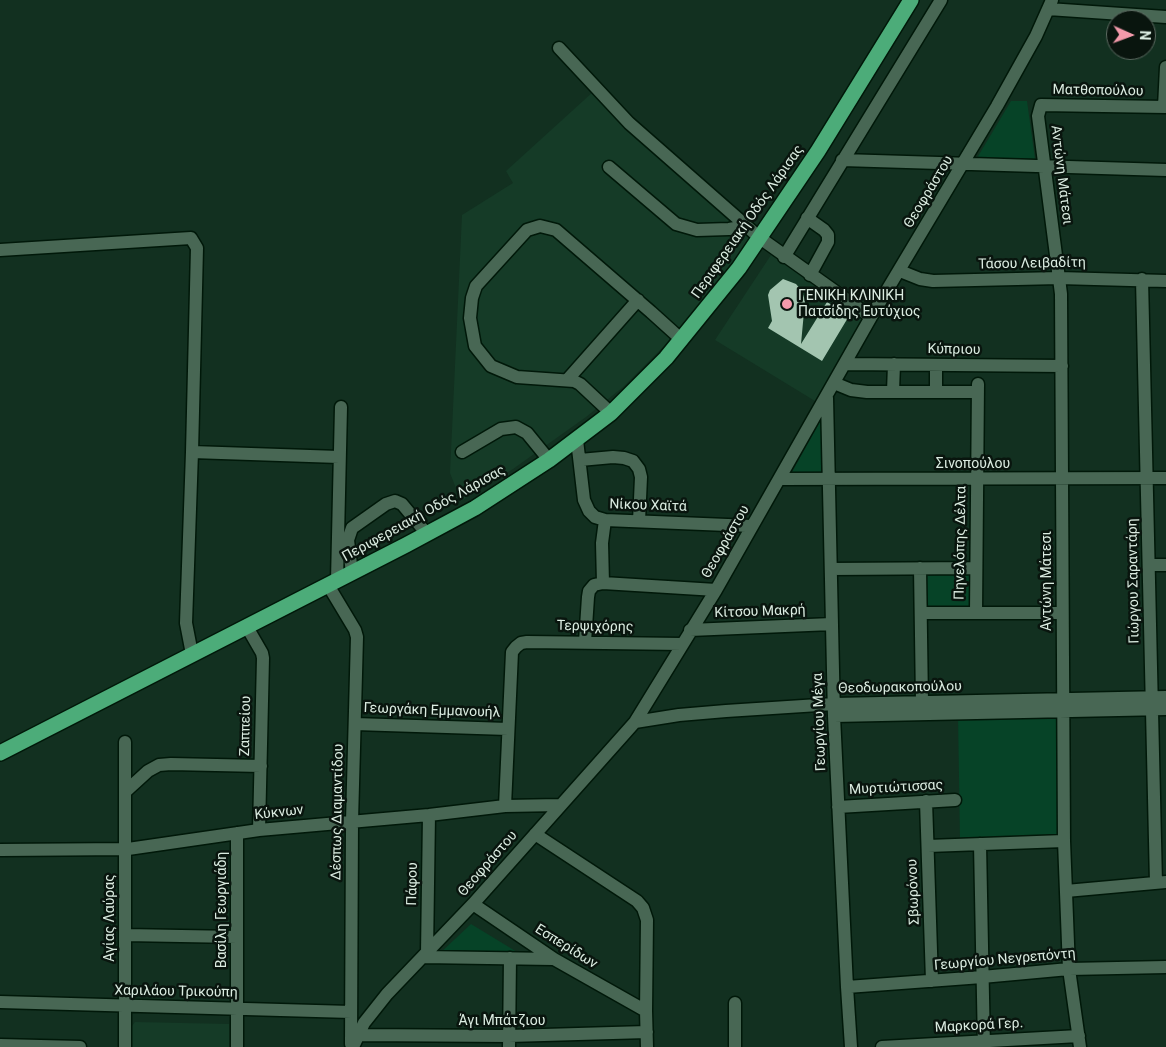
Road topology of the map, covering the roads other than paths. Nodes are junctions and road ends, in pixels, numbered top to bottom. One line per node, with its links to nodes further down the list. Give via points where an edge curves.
1 (912, 0): 16 (highway, Περιφερειακή Οδός Λάρισας)
2 (941, 0): 9 (street)
3 (1050, 4): 4 (street); 10 (street, Θεοφράστου, via 1026,57)
4 (1166, 17)
5 (559, 48): 15 (street, via 629,123)
6 (1166, 67): 7 (street)
7 (1165, 107): 8 (street, Ματθοπούλου, via 1041,105)
8 (1038, 116): 11 (street, Αντώνη Μάτεσι)
9 (842, 160): 10 (street); 14 (street)
10 (963, 164): 11 (street); 19 (street, Θεοφράστου)
11 (1044, 166): 13 (street); 21 (street, Αντώνη Μάτεσι)
12 (609, 167): 15 (street, via 676,224 697,230 729,229)
13 (1166, 170)
14 (807, 218): 18 (street); 20 (street, via 828,235 828,242)
15 (742, 223): 16 (street)
16 (760, 238): 18 (street); 26 (highway, Περιφερειακή Οδός Λάρισας)
17 (0, 250): 39 (street, via 191,238 197,248)
18 (784, 257): 20 (street)
19 (900, 270): 21 (street, Τάσου Λειβαδίτη, via 933,281); 25 (street, Θεοφράστου)
20 (810, 275): 25 (street)
21 (1059, 278): 22 (street, Τάσου Λειβαδίτη); 30 (street, Αντώνη Μάτεσι)
22 (1142, 279): 23 (street, Τάσου Λειβαδίτη); 44 (street, Γιώργου Σαραντάρη)
23 (1166, 280)
24 (638, 300): 26 (street); 31 (street); 31 (street, via 556,230 540,226 527,230 476,286 470,318 475,346 491,366 517,377)
25 (871, 317): 27 (street, Θεοφράστου)
26 (682, 340): 37 (highway, Περιφερειακή Οδός Λάρισας, via 645,382)
27 (845, 364): 28 (street, Κύπριου); 32 (street, Θεοφράστου)
28 (894, 364): 29 (street, Κύπριου); 33 (street)
29 (936, 364): 30 (street, Κύπριου); 34 (street)
30 (1062, 366): 49 (street, Αντώνη Μάτεσι)
31 (568, 379): 37 (street, via 580,384)
32 (834, 383): 33 (street, via 859,392); 35 (street, Θεοφράστου)
33 (893, 392): 34 (street)
34 (936, 392): 48 (street, Πηνελόπης Δέλτα, via 978,388)
35 (827, 396): 46 (street, Θεοφράστου); 47 (street, Γεωργίου Μέγα)
36 (340, 408): 41 (street)
37 (611, 413): 38 (highway, Περιφερειακή Οδός Λάρισας)
38 (577, 440): 42 (highway, Περιφερειακή Οδός Λάρισας); 43 (street, Νίκου Χαϊτά)
39 (192, 452): 41 (street); 71 (street, via 186,623)
40 (462, 452): 42 (street, via 502,430 516,428 527,433)
41 (339, 457): 60 (street)
42 (549, 460): 53 (highway, Περιφερειακή Οδός Λάρισας, via 491,498)
43 (580, 460): 50 (street, Νίκου Χαϊτά, via 586,506 595,517); 51 (street, via 613,457 633,461 641,477)
44 (1147, 478): 45 (street, Σινοπούλου); 49 (street, Σινοπούλου); 54 (street, Γιώργου Σαραντάρη)
45 (1166, 478)
46 (780, 479): 47 (street, Σινοπούλου); 52 (street, Θεοφράστου)
47 (829, 479): 48 (street, Σινοπούλου); 56 (street, Γεωργίου Μέγα)
48 (977, 479): 49 (street, Σινοπούλου); 58 (street, Πηνελόπης Δέλτα)
49 (1062, 479): 64 (street, Αντώνη Μάτεσι)
50 (604, 520): 51 (street, Νίκου Χαϊτά); 61 (street)
51 (639, 521): 52 (street, Νίκου Χαϊτά)
52 (752, 526): 62 (street, Θεοφράστου)
53 (426, 534): 59 (highway, Περιφερειακή Οδός Λάρισας); 59 (street, via 402,504 394,501 386,504 352,528 348,540)
54 (1148, 565): 55 (street); 74 (street, Γιώργου Σαραντάρη)
55 (1166, 565)
56 (830, 568): 57 (street); 66 (street, Γεωργίου Μέγα)
57 (920, 568): 58 (street); 65 (street)
58 (976, 568): 63 (street, Πηνελόπης Δέλτα)
59 (352, 573): 60 (highway, Περιφερειακή Οδός Λάρισας)
60 (332, 583): 67 (highway, Περιφερειακή Οδός Λάρισας); 79 (street, Δέσπως Διαμαντίδου, via 357,637)
61 (603, 583): 62 (street); 69 (street, via 594,585 589,591)
62 (716, 590): 68 (street, Θεοφράστου)
63 (976, 612): 64 (street); 65 (street)
64 (1062, 613): 75 (street, Αντώνη Μάτεσι)
65 (921, 614): 73 (street)
66 (832, 624): 68 (street, Κίτσου Μακρή); 77 (street, Γεωργίου Μέγα)
67 (246, 626): 71 (highway, Περιφερειακή Οδός Λάρισας); 83 (street, Ζαππείου, via 263,658)
68 (690, 630): 70 (street, Θεοφράστου)
69 (585, 642): 70 (street, Τερψιχόρης); 80 (street, Τερψιχόρης, via 527,642 512,652)
70 (682, 644): 78 (street, Θεοφράστου)
71 (192, 654): 82 (highway, Περιφερειακή Οδός Λάρισας)
72 (1166, 697): 74 (street, Θεοδωρακοπούλου)
73 (922, 702): 75 (street, Θεοδωρακοπούλου); 77 (street, Θεοδωρακοπούλου)
74 (1152, 703): 75 (street, Θεοδωρακοπούλου); 76 (street); 85 (street, Γιώργου Σαραντάρη)
75 (1062, 705): 77 (street); 96 (street, Αντώνη Μάτεσι)
76 (1166, 709)
77 (834, 710): 78 (street, Θεοδωρακοπούλου, via 726,711); 90 (street, Γεωργίου Μέγα)
78 (635, 722): 88 (street, Θεοφράστου)
79 (355, 724): 80 (street, Γεωργάκη Εμμανουήλ); 92 (street, Δέσπως Διαμαντίδου)
80 (508, 729): 89 (street)
81 (125, 742): 84 (street, Αγίας Λαύρας)
82 (0, 753)
83 (261, 766): 84 (street, via 159,765); 93 (street, Ζαππείου)
84 (125, 792): 99 (street, Αγίας Λαύρας)
85 (1160, 793): 101 (street, Γιώργου Σαραντάρη)
86 (955, 800): 87 (street, Μυρτιώτισσας)
87 (926, 801): 90 (street, Μυρτιώτισσας); 98 (street, Σβωρόνου)
88 (560, 805): 89 (street, Κύκνων); 95 (street, Θεοφράστου)
89 (505, 806): 91 (street, Κύκνων)
90 (838, 807): 113 (street, Γεωργίου Μέγα)
91 (429, 816): 92 (street, Κύκνων); 106 (street, Πάφου)
92 (352, 821): 93 (street, Κύκνων); 119 (street, Δέσπως Διαμαντίδου)
93 (259, 830): 94 (street, Κύκνων)
94 (237, 833): 99 (street, Κύκνων); 105 (street, Βασίλη Γεωργιάδη)
95 (535, 834): 103 (street, Θεοφράστου); 118 (street, via 643,908 647,920)
96 (1064, 841): 97 (street); 102 (street, Αντώνη Μάτεσι)
97 (980, 844): 98 (street); 111 (street)
98 (928, 846): 112 (street, Σβωρόνου)
99 (125, 849): 100 (street, Κύκνων); 104 (street, Αγίας Λαύρας)
100 (0, 850)
101 (1161, 882): 102 (street)
102 (1066, 891): 110 (street, Αντώνη Μάτεσι)
103 (473, 904): 106 (street, Θεοφράστου); 108 (street, Εσπερίδων)
104 (125, 935): 105 (street); 116 (street, Αγίας Λαύρας)
105 (237, 937): 117 (street, Βασίλη Γεωργιάδη)
106 (425, 955): 107 (street); 123 (street, Θεοφράστου, via 379,1003)
107 (510, 958): 108 (street); 121 (street)
108 (554, 958): 118 (street, Εσπερίδων)
109 (1166, 967): 110 (street, Γεωργίου Νεγρεπόντη)
110 (1069, 968): 111 (street, Γεωργίου Νεγρεπόντη); 122 (street, Αντώνη Μάτεσι)
111 (982, 978): 112 (street, Γεωργίου Νεγρεπόντη); 124 (street)
112 (932, 981): 113 (street, Γεωργίου Νεγρεπόντη)
113 (847, 988): 131 (street, Γεωργίου Μέγα)
114 (0, 1002): 116 (street, Χαριλάου Τρικούπη)
115 (735, 1003): 130 (street)
116 (125, 1006): 117 (street, Χαριλάου Τρικούπη); 127 (street, Αγίας Λαύρας)
117 (237, 1009): 119 (street, Χαριλάου Τρικούπη); 128 (street, Βασίλη Γεωργιάδη)
118 (646, 1011): 120 (street)
119 (351, 1012): 123 (street, Δέσπως Διαμαντίδου)
120 (647, 1032): 121 (street, Άγι Μπάτζιου); 129 (street)
121 (509, 1042): 123 (street, Άγι Μπάτζιου)
122 (1080, 1042): 124 (street, Μαρκορά Γερ.)
123 (354, 1043)
124 (984, 1044): 132 (street, Μαρκορά Γερ.)
125 (0, 1045): 126 (street)
126 (80, 1047)
127 (125, 1047)
128 (237, 1047)
129 (648, 1047)
130 (735, 1047)
131 (851, 1047)
132 (882, 1047)

